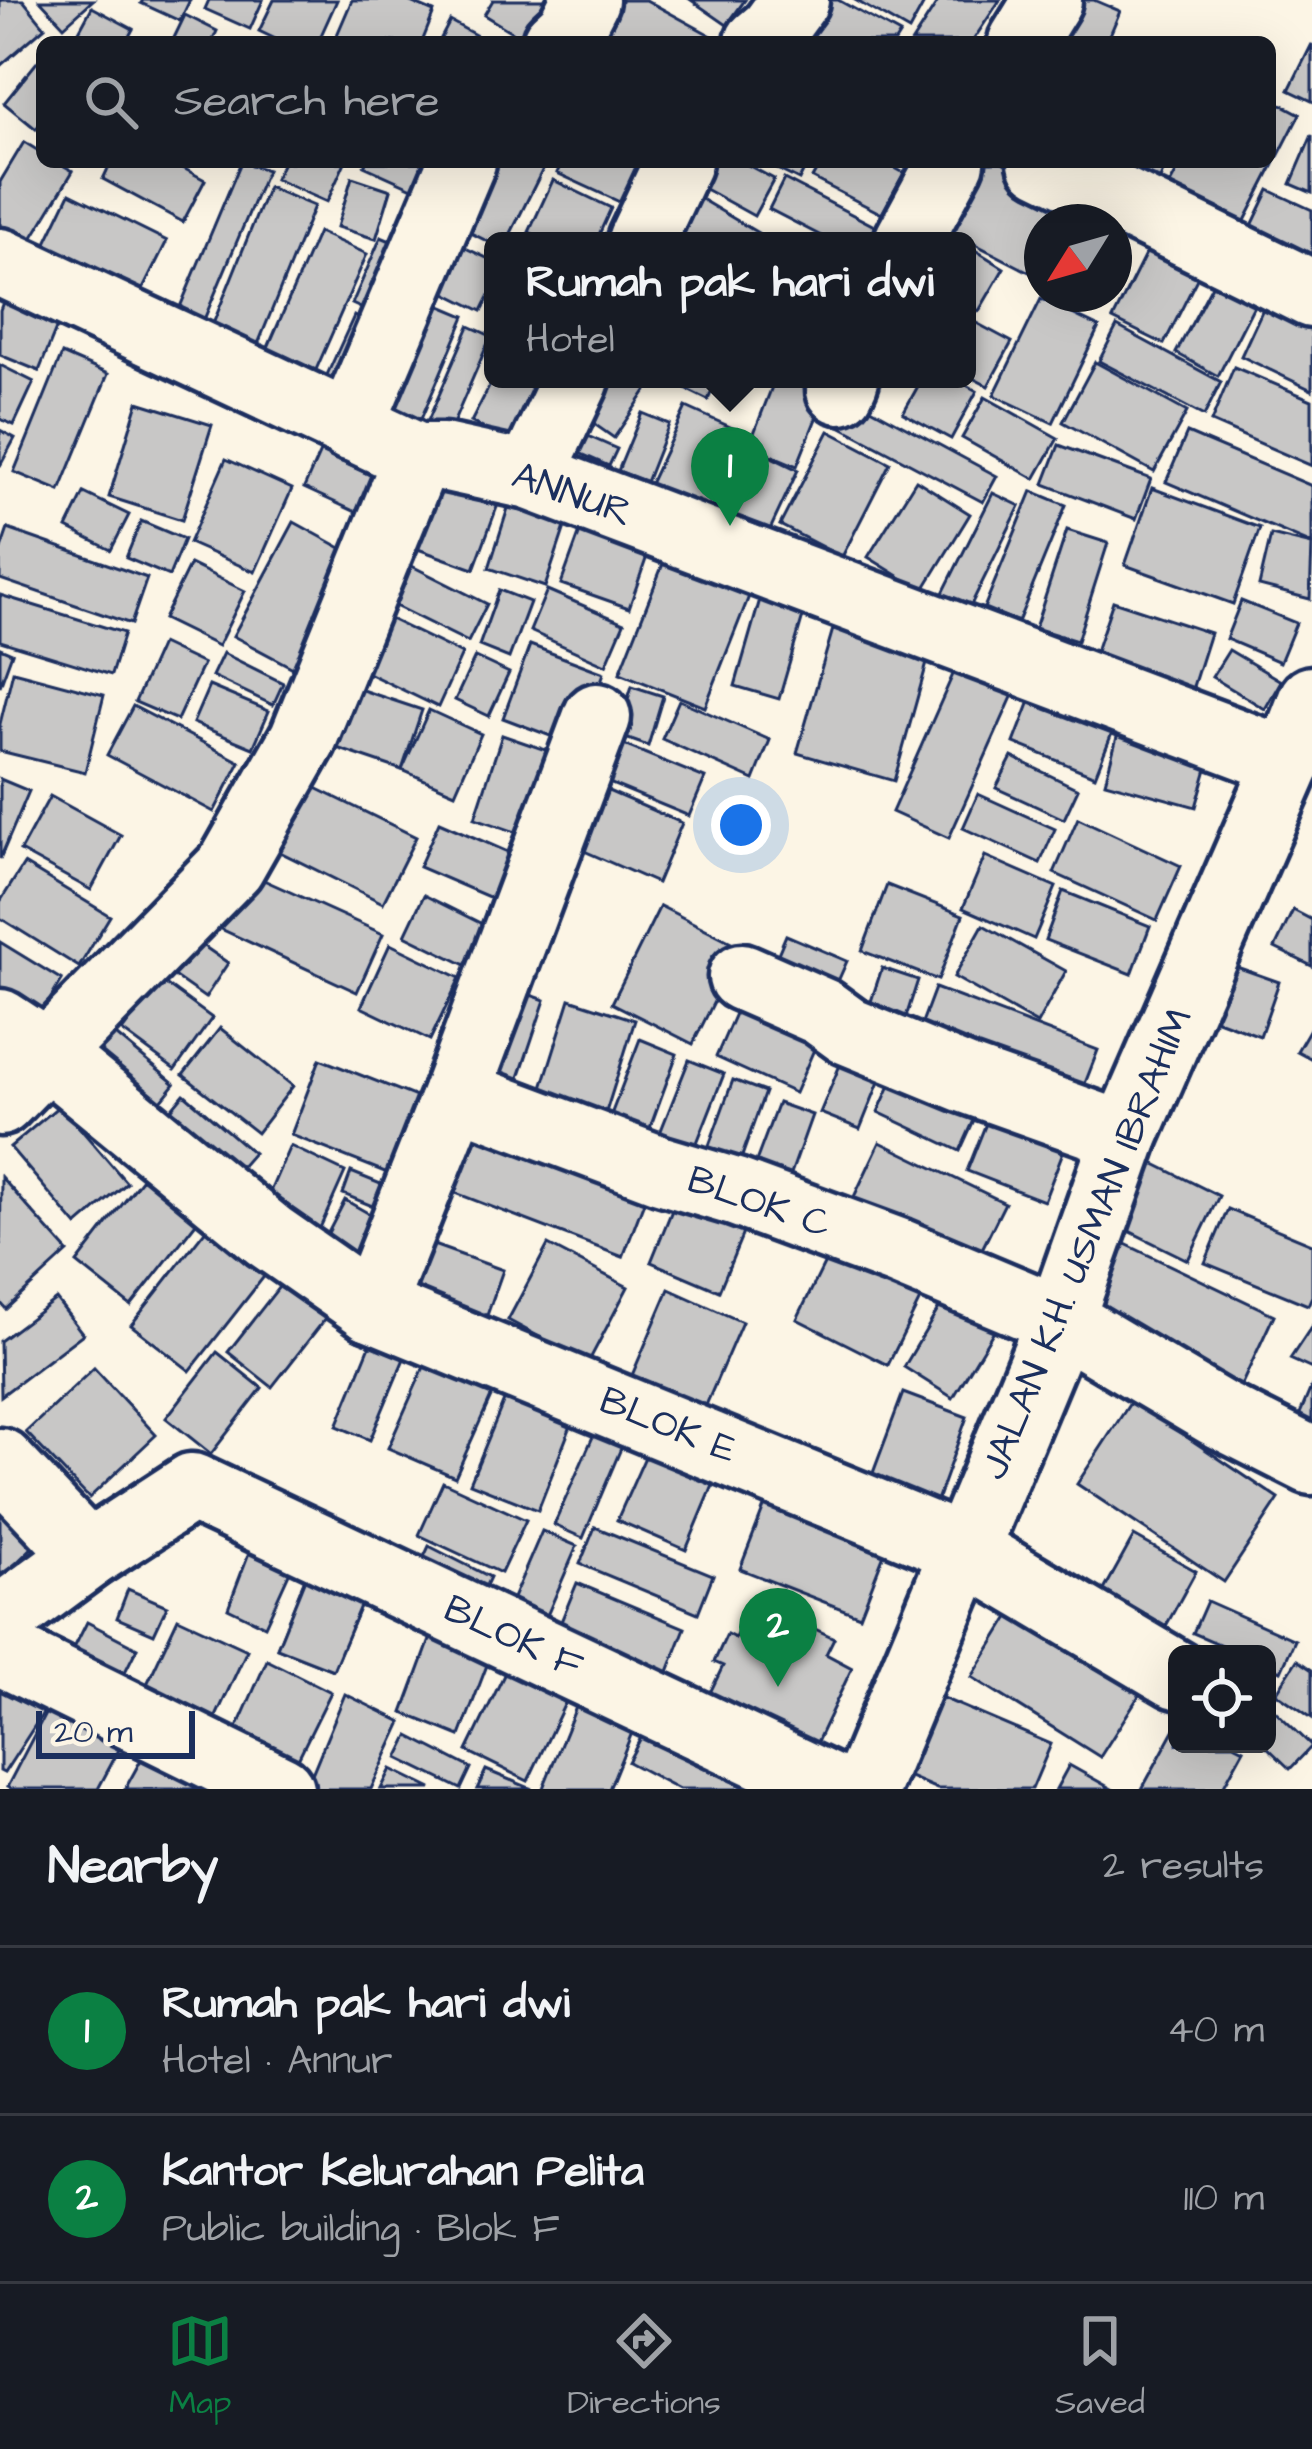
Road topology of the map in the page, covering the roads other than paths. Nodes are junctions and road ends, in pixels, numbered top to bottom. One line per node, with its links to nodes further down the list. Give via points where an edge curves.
1 (584, 0): 4 (street)
2 (795, 0): 5 (street)
3 (1048, 0): 6 (street)
4 (562, 36)
5 (766, 36)
6 (1026, 36)
7 (459, 168): 16 (street)
8 (675, 168): 11 (street)
9 (947, 168): 12 (street)
10 (1054, 168): 14 (street)
11 (645, 232)
12 (913, 232)
13 (0, 262): 16 (street, ANNUR)
14 (1312, 293)
15 (572, 388): 18 (street)
16 (350, 427): 17 (street, ANNUR)
17 (416, 458): 18 (street, ANNUR); 23 (street, via 303,739 231,866)
18 (530, 476): 21 (street, ANNUR)
19 (1312, 700): 21 (street, JALAN K.H. USMAN IBRAHIM)
20 (597, 717): 24 (street)
21 (1288, 762): 26 (street, JALAN K.H. USMAN IBRAHIM)
22 (742, 977): 26 (street, via 848,1031)
23 (23, 1038): 25 (street); 27 (street, BLOK E, via 269,1236)
24 (456, 1093): 27 (street); 28 (street, BLOK C, via 898,1252)
25 (0, 1102)
26 (1125, 1136): 28 (street, JALAN K.H. USMAN IBRAHIM)
27 (371, 1307): 31 (street, BLOK E)
28 (1060, 1320): 29 (street, BLOK C); 31 (street, JALAN K.H. USMAN IBRAHIM)
29 (1312, 1461)
30 (0, 1462): 32 (street)
31 (964, 1549): 35 (street, BLOK E); 36 (street, JALAN K.H. USMAN IBRAHIM)
32 (88, 1555): 33 (street); 36 (street, BLOK F, via 192,1487)
33 (0, 1620)
34 (0, 1651): 37 (street)
35 (1168, 1670)
36 (872, 1784)
37 (280, 1789)

